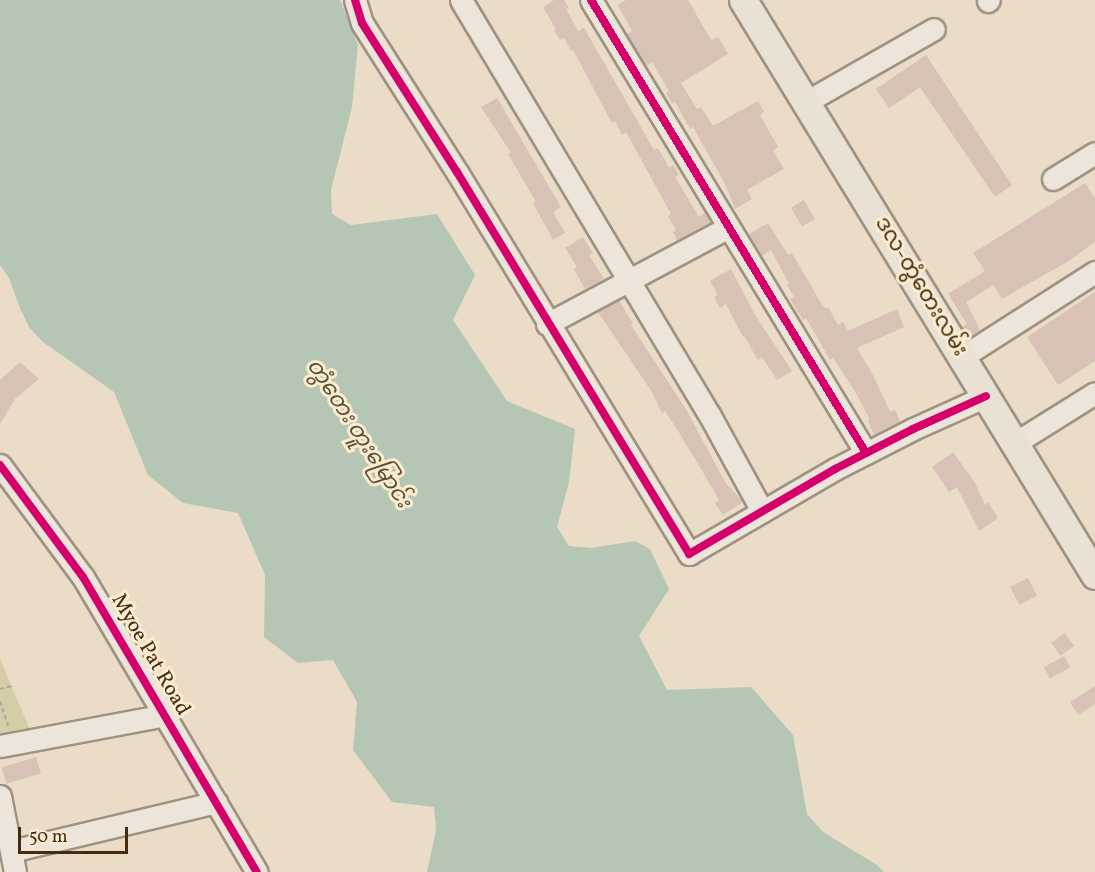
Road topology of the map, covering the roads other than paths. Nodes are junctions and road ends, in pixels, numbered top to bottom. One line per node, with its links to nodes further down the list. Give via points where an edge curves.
1 (355, 0): 12 (street, via 362,23)
2 (461, 0): 11 (street)
3 (591, 0): 9 (street)
4 (743, 0): 6 (main road, ဒလ-တွံတေးလမ်း)
5 (934, 29): 6 (street)
6 (806, 102): 13 (main road, ဒလ-တွံတေးလမ်း)
7 (1095, 153): 8 (street)
8 (1053, 179)
9 (729, 227): 11 (street); 17 (street)
10 (1095, 272): 13 (street)
11 (629, 280): 12 (street); 19 (street)
12 (547, 324): 19 (street, via 689,554)
13 (962, 357): 15 (main road, ဒလ-တွံတေးလမ်း)
14 (1095, 393): 16 (street)
15 (986, 396): 16 (main road, ဒလ-တွံတေးလမ်း); 17 (street)
16 (1015, 443): 20 (main road, ဒလ-တွံတေးလမ်း)
17 (866, 453): 19 (street)
18 (0, 465): 21 (street, Myoe Pat Road, via 83,577)
19 (762, 511)
20 (1095, 575)
21 (165, 715): 22 (street); 24 (street, Myoe Pat Road)
22 (4, 736)
23 (0, 795): 25 (street)
24 (216, 802): 25 (street); 26 (street, Myoe Pat Road)
25 (13, 862)
26 (257, 872)

